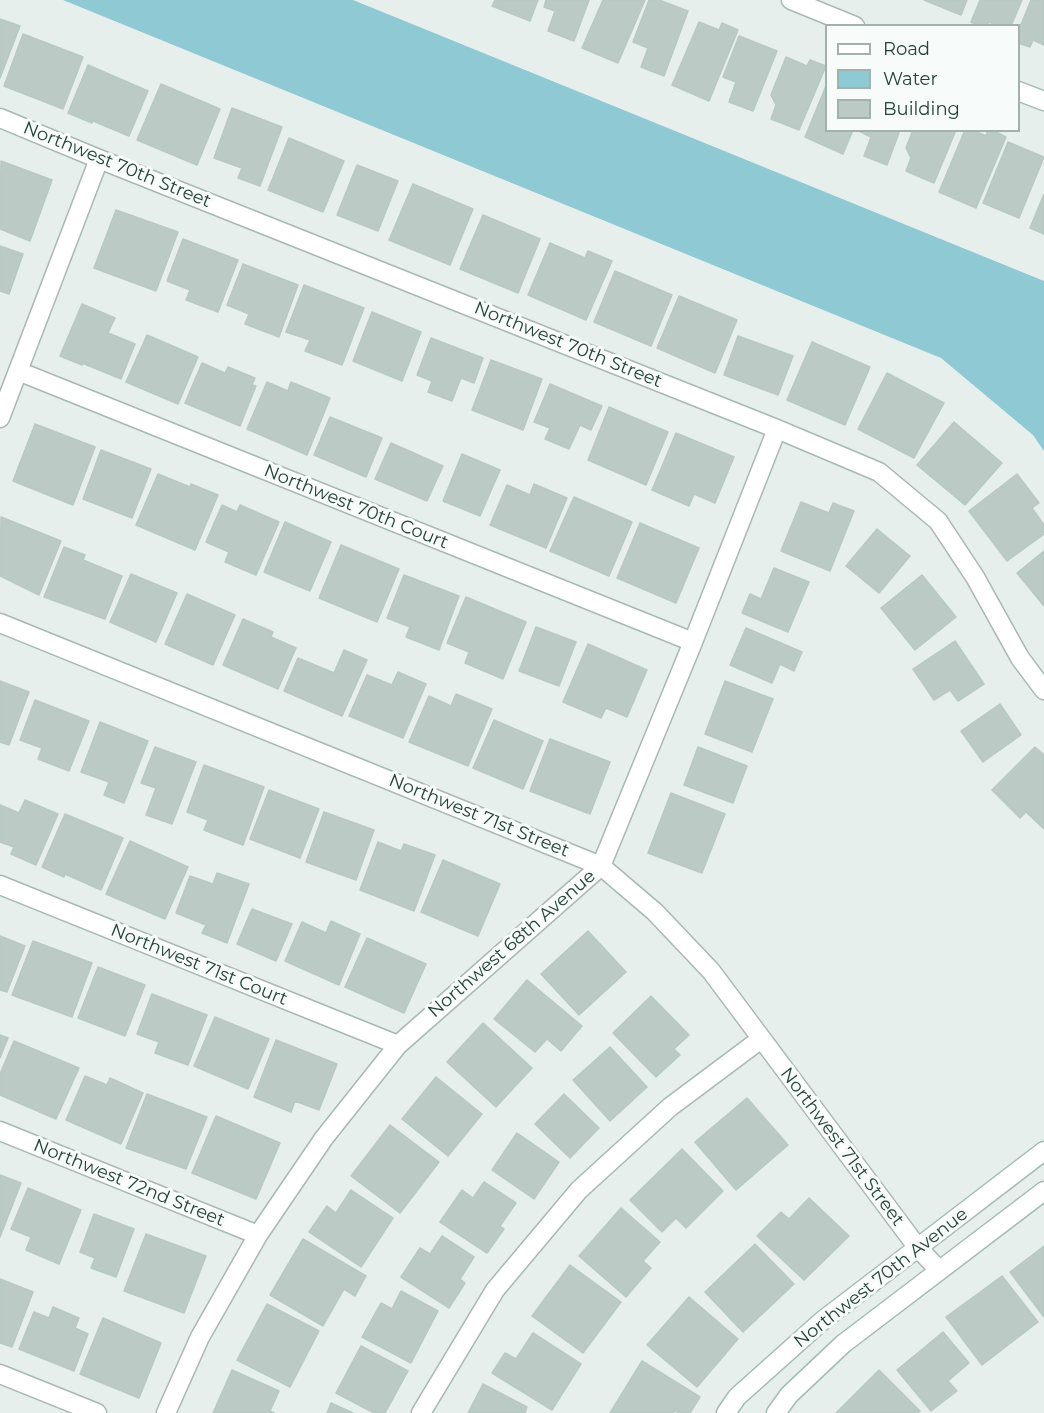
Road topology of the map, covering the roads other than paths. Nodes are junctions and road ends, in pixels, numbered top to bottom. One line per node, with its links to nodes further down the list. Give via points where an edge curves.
1 (791, 0): 2 (street)
2 (850, 24)
3 (1020, 92): 4 (street)
4 (1044, 101)
5 (0, 118): 6 (street, Northwest 70th Street)
6 (99, 159): 7 (street); 9 (street, Northwest 70th Street)
7 (18, 371): 8 (street); 11 (street, Northwest 70th Court)
8 (0, 418)
9 (777, 429): 11 (street, Northwest 68th Avenue); 12 (street, Northwest 70th Street, via 879,472 938,521 1020,658)
10 (0, 623): 13 (street, Northwest 71st Street)
11 (693, 642): 13 (street, Northwest 68th Avenue)
12 (1044, 690)
13 (601, 866): 15 (street, Northwest 71st Street, via 655,912 711,971); 16 (street, Northwest 68th Avenue)
14 (0, 885): 16 (street, Northwest 71st Court)
15 (761, 1039): 21 (street, Northwest 71st Street); 26 (street, via 670,1107 579,1190 495,1290)
16 (398, 1045): 20 (street, Northwest 68th Avenue, via 324,1138)
17 (0, 1131): 20 (street, Northwest 72nd Street)
18 (1044, 1151): 21 (street, Northwest 70th Avenue)
19 (1044, 1191): 22 (street, Northwest 70th Avenue)
20 (258, 1235): 25 (street, Northwest 68th Avenue, via 200,1337)
21 (918, 1248): 22 (street, Northwest 71st Street); 27 (street, Northwest 70th Avenue, via 822,1321 737,1397)
22 (939, 1270): 28 (street, Northwest 70th Avenue, via 843,1344 789,1395)
23 (0, 1374): 24 (street)
24 (96, 1413)
25 (166, 1413)
26 (421, 1413)
27 (726, 1413)
28 (776, 1413)

